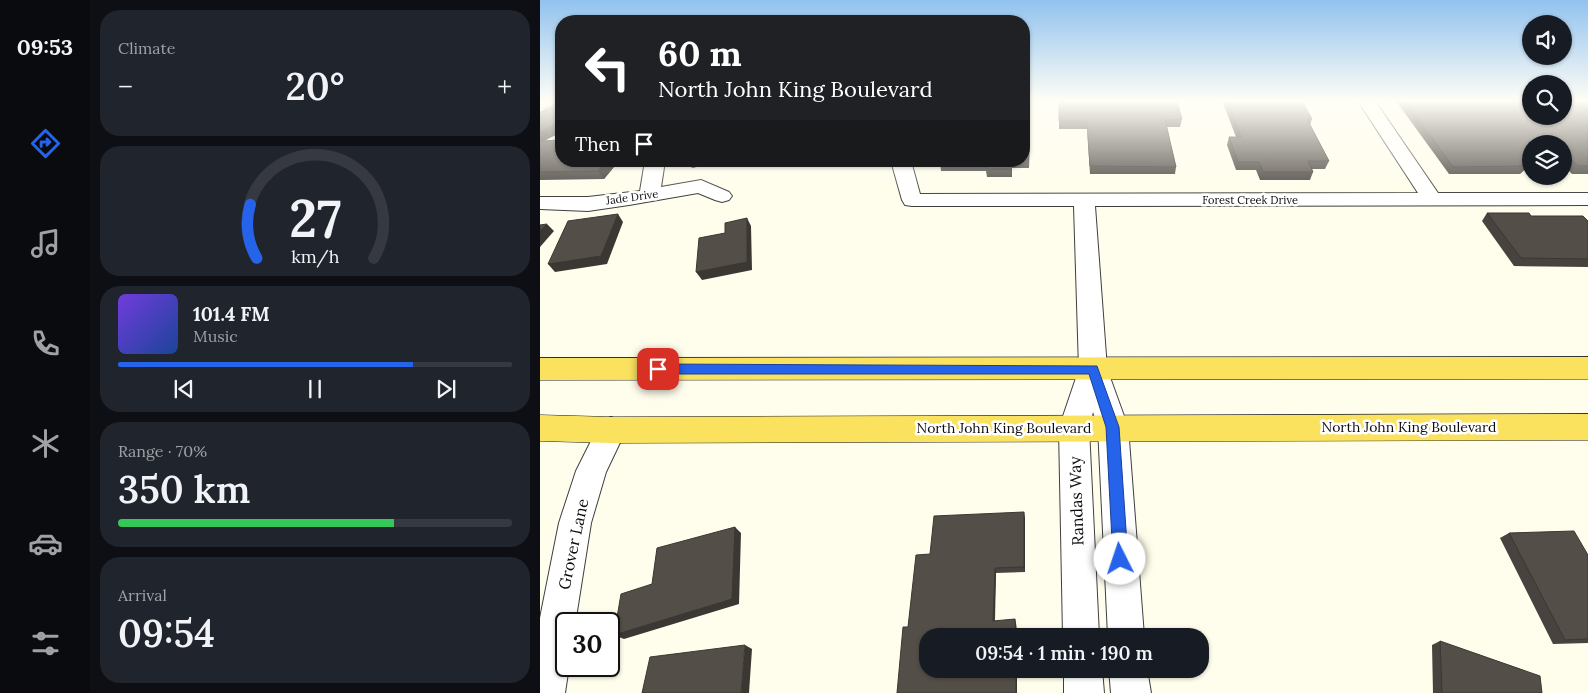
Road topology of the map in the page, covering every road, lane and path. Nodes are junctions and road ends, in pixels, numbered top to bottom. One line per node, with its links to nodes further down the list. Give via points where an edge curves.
1 (1388, 133): 6 (street)
2 (654, 167): 4 (street)
3 (903, 167): 8 (street, Forest Creek Drive, via 912,200)
4 (650, 195): 5 (street, Jade Drive, via 701,186); 9 (street, Jade Drive, via 588,204)
5 (722, 196)
6 (1432, 199): 7 (street, Forest Creek Drive); 8 (street, Forest Creek Drive)
7 (1588, 199)
8 (1084, 200): 12 (street, Randas Way)
9 (540, 203)
10 (1588, 368): 12 (main road)
11 (540, 369): 12 (main road)
12 (1093, 369): 13 (street, Randas Way); 16 (street, Randas Way)
13 (1112, 427): 14 (main road, North John King Boulevard); 16 (main road, North John King Boulevard); 19 (street, Randas Way)
14 (1588, 427)
15 (540, 428): 17 (main road, North John King Boulevard)
16 (1074, 428): 17 (main road, North John King Boulevard); 18 (street, Randas Way)
17 (611, 430): 22 (street, Grover Lane, via 591,471 575,522)
18 (1082, 628)
19 (1125, 628)
20 (1083, 678): 23 (street)
21 (1129, 678): 24 (street)
22 (545, 693)
23 (1084, 693)
24 (1131, 693)

